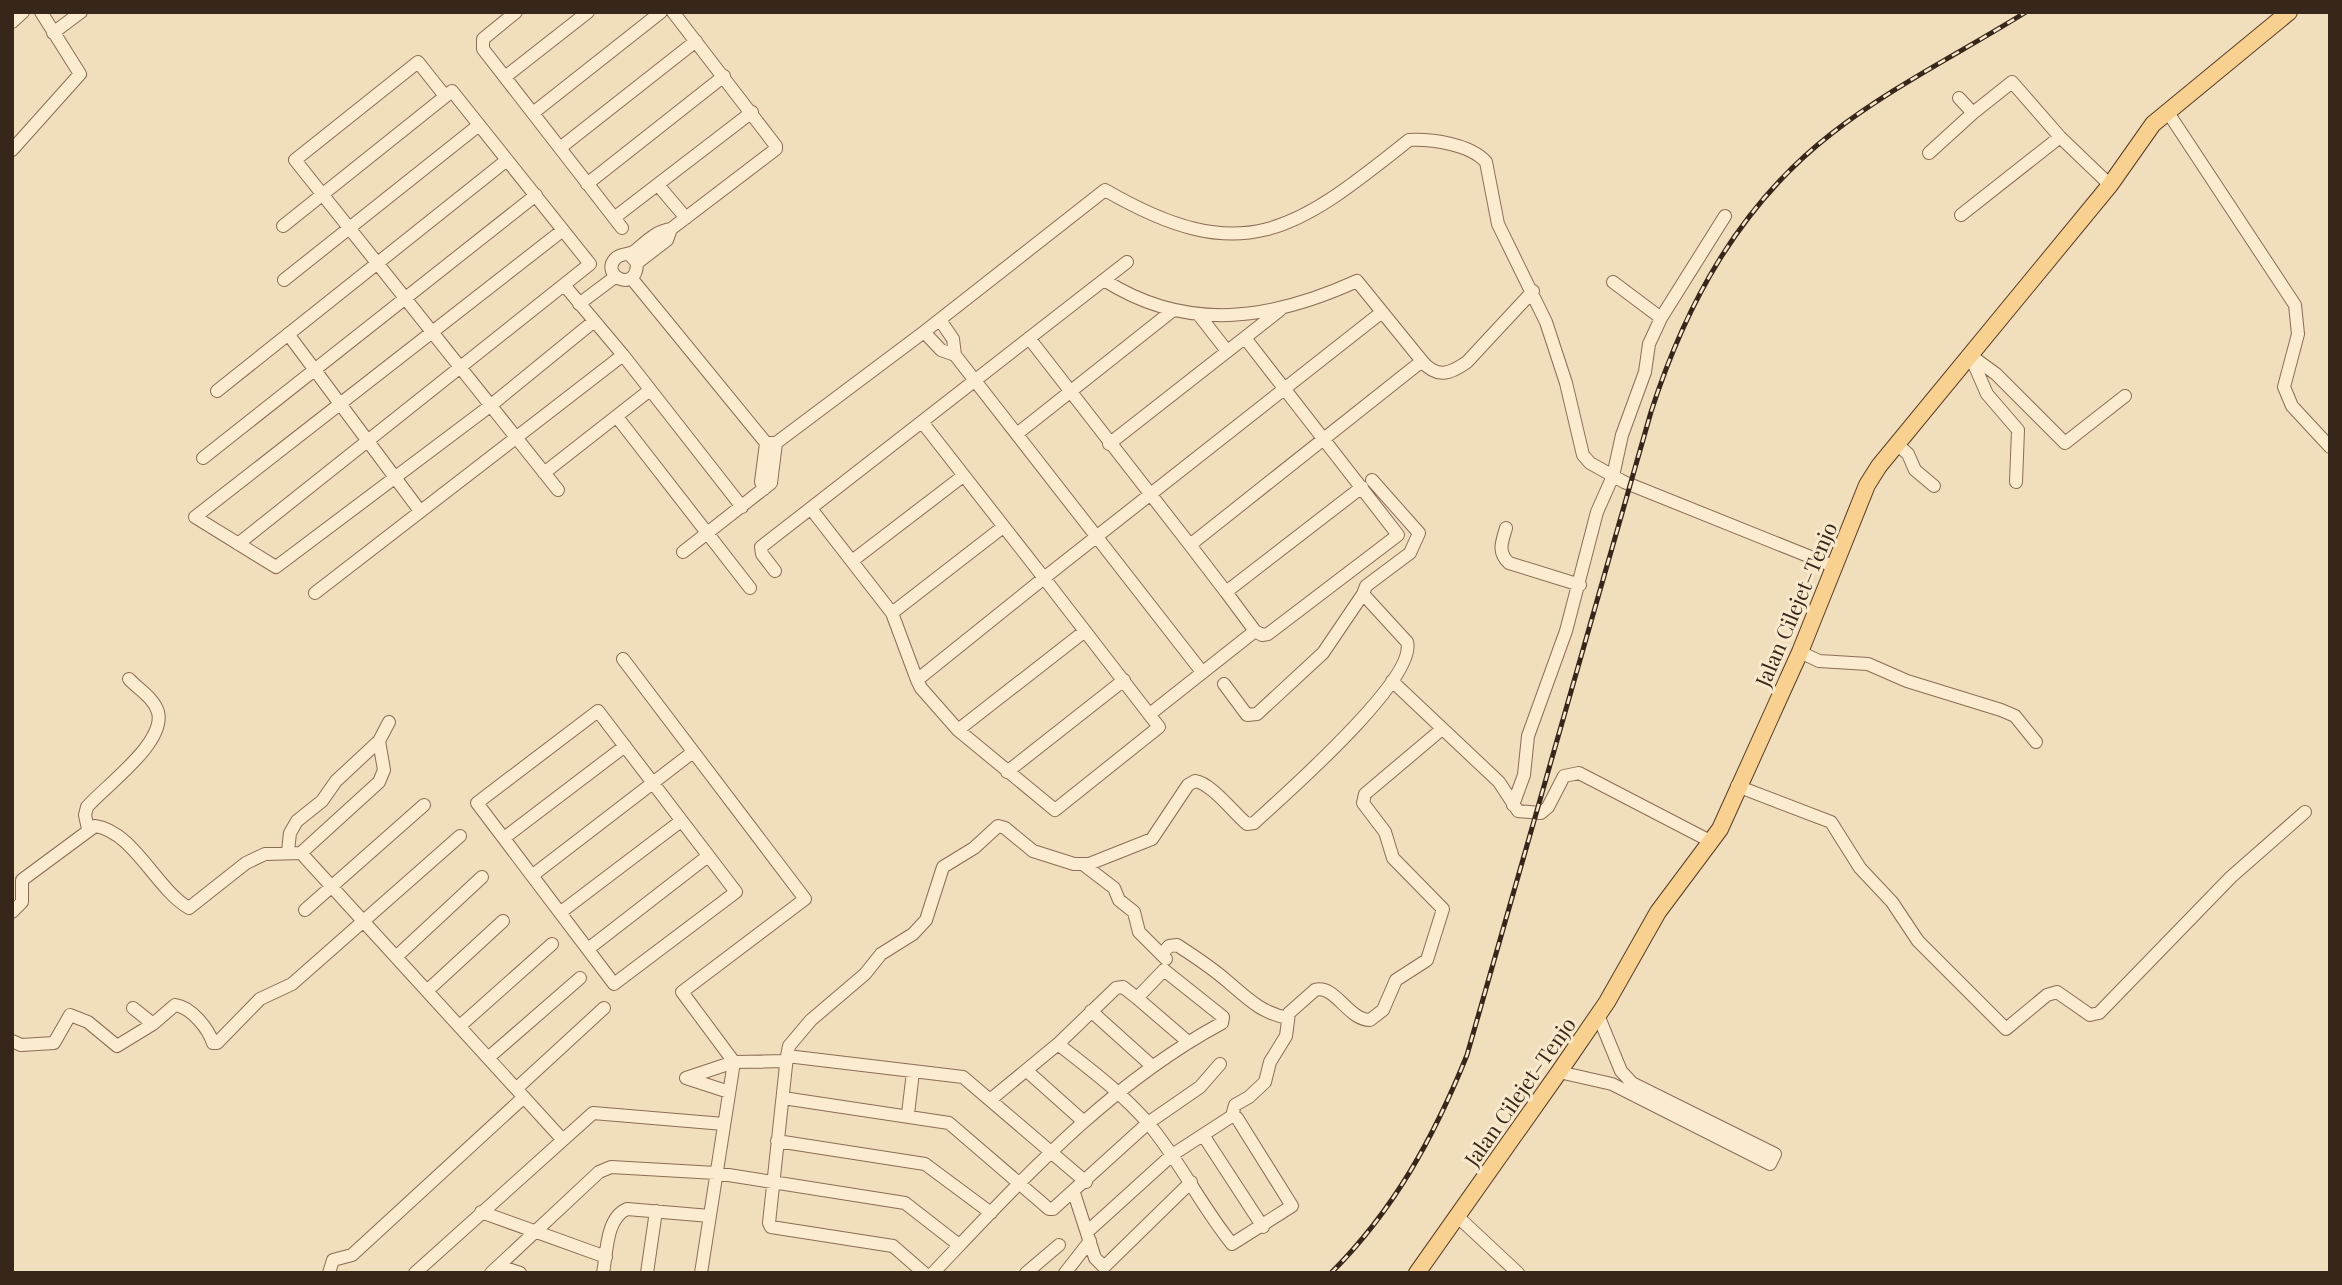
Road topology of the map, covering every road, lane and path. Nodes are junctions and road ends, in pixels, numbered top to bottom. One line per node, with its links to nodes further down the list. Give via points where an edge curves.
1 (23, 12): 9 (street)
2 (41, 12): 10 (street)
3 (81, 12): 10 (street)
4 (516, 12): 13 (street, via 481,43)
5 (588, 12): 13 (street)
6 (661, 12): 18 (street)
7 (673, 12): 11 (street)
8 (2289, 12): 16 (main road, Jalan Cilejet–Tenjo)
9 (12, 22)
10 (53, 33): 23 (street, via 79,78)
11 (696, 41): 12 (street); 22 (street)
12 (724, 76): 17 (street); 26 (street)
13 (505, 77): 18 (street)
14 (445, 96): 20 (street, via 452,91); 29 (street); 29 (street, via 418,62 295,160)
15 (1959, 98): 19 (street)
16 (2167, 111): 28 (main road, Jalan Cilejet–Tenjo, via 2147,131); 87 (street, via 2295,305 2298,334 2284,387 2292,406)
17 (752, 112): 27 (street); 33 (street, via 776,149)
18 (533, 113): 22 (street)
19 (1973, 113): 21 (street, via 2012,82); 24 (street)
20 (480, 125): 25 (street); 35 (street)
21 (2060, 137): 28 (street); 31 (street)
22 (560, 148): 26 (street)
23 (12, 150)
24 (1929, 153)
25 (508, 160): 30 (street); 39 (street)
26 (587, 184): 27 (street, via 618,223)
27 (658, 185): 33 (street)
28 (2110, 186): 64 (main road, Jalan Cilejet–Tenjo)
29 (322, 195): 34 (street); 35 (street)
30 (536, 195): 36 (street); 47 (street)
31 (1961, 215)
32 (1725, 216): 53 (street)
33 (686, 218): 37 (street, via 671,229 667,240)
34 (282, 226)
35 (349, 229): 39 (street); 43 (street)
36 (563, 230): 45 (street, via 590,264); 56 (street)
37 (633, 259): 40 (street, via 621,254 614,260); 41 (street, via 637,272)
38 (1127, 262): 42 (street)
39 (377, 264): 47 (street); 58 (street)
40 (615, 276): 41 (street); 48 (street)
41 (632, 279): 84 (street)
42 (1104, 280): 50 (street, via 1146,304); 59 (street)
43 (284, 281)
44 (1613, 282): 53 (street)
45 (565, 286): 48 (street); 66 (street)
46 (1533, 291): 54 (street, via 1498,224 1486,162 1463,148 1423,139 1409,140 1306,215 1266,230 1232,235 1194,230 1158,218 1105,190); 65 (street, via 1454,371 1431,372); 92 (street, via 1566,383 1583,455)
47 (405, 299): 56 (street); 67 (street)
48 (579, 304): 55 (street)
49 (1280, 310): 51 (street, via 1357,281); 52 (street); 60 (street)
50 (1172, 311): 52 (street); 72 (street)
51 (1382, 312): 65 (street); 69 (street)
52 (1199, 315): 61 (street)
53 (1661, 318): 92 (street, via 1649,344 1646,372 1622,435)
54 (940, 320): 57 (street); 63 (street, via 953,339)
55 (593, 322): 62 (street); 75 (street)
56 (432, 332): 66 (street); 74 (street)
57 (925, 332): 63 (street, via 941,350); 84 (street)
58 (288, 334): 67 (street); 71 (street)
59 (1029, 338): 68 (street); 72 (street)
60 (1245, 338): 61 (street); 69 (street)
61 (1227, 351): 85 (street)
62 (623, 355): 70 (street); 81 (street)
63 (956, 355): 68 (street)
64 (1970, 355): 76 (street); 79 (street, via 1987,394); 86 (main road, Jalan Cilejet–Tenjo)
65 (1422, 361): 82 (street)
66 (460, 368): 75 (street); 83 (street)
67 (315, 370): 74 (street); 88 (street)
68 (976, 381): 78 (street); 80 (street)
69 (1284, 389): 82 (street); 97 (street)
70 (650, 390): 77 (street); 98 (street)
71 (217, 391)
72 (1070, 392): 80 (street); 85 (street)
73 (2125, 396): 76 (street, via 2068,443)
74 (340, 404): 83 (street); 105 (street, via 195,517)
75 (490, 405): 81 (street); 90 (street)
76 (2038, 415): 79 (street)
77 (617, 416): 89 (street); 103 (street)
78 (922, 422): 91 (street); 99 (street)
79 (2018, 430): 93 (street)
80 (1018, 433): 104 (street)
81 (515, 437): 89 (street); 100 (street)
82 (1325, 439): 94 (street); 106 (street)
83 (368, 441): 90 (street); 105 (street)
84 (771, 443): 98 (street, via 771,483)
85 (1109, 444): 97 (street)
86 (1896, 444): 95 (street); 109 (main road, Jalan Cilejet–Tenjo, via 1867,485)
87 (2330, 447)
88 (203, 458)
89 (544, 473): 96 (street)
90 (394, 476): 100 (street); 105 (street, via 276,567)
91 (963, 476): 101 (street); 108 (street)
92 (1613, 476): 109 (street); 112 (street, via 1597,512)
93 (2016, 482)
94 (1367, 484): 114 (street); 116 (street, via 1419,533 1410,553 1366,586); 119 (street, via 1397,537 1268,634)
95 (1934, 486)
96 (558, 490)
97 (1150, 496): 104 (street); 106 (street)
98 (742, 507): 103 (street)
99 (811, 510): 108 (street); 110 (street, via 761,547)
100 (420, 511): 115 (street)
101 (1003, 527): 111 (street); 117 (street)
102 (1506, 528): 112 (street, via 1500,548 1509,564)
103 (707, 533): 107 (street); 113 (street)
104 (1097, 537): 111 (street); 122 (street)
105 (238, 544)
106 (1190, 545): 114 (street)
107 (683, 552)
108 (852, 561): 117 (street)
109 (1833, 566): 120 (main road, Jalan Cilejet–Tenjo)
110 (775, 571)
111 (1044, 578): 118 (street); 124 (street)
112 (1580, 584): 140 (street, via 1528,737 1524,775)
113 (750, 588)
114 (1226, 592): 119 (street)
115 (315, 593)
116 (1363, 594): 126 (street, via 1409,645); 127 (street, via 1323,653 1257,714 1247,715)
117 (892, 613): 124 (street)
118 (1085, 631): 125 (street); 131 (street)
119 (1255, 631): 122 (street)
120 (1800, 652): 133 (street, via 1819,661 1868,664 2001,710 2015,716); 138 (main road, Jalan Cilejet–Tenjo)
121 (623, 659): 135 (street)
122 (1202, 672): 128 (street)
123 (129, 679): 143 (street, via 153,704 157,722 148,747 87,807)
124 (917, 680): 131 (street)
125 (1124, 680): 128 (street); 136 (street)
126 (1392, 681): 130 (street); 149 (street, via 1341,743 1254,823 1247,824 1208,785 1195,780 1152,839)
127 (1224, 684)
128 (1150, 714): 136 (street, via 1157,731 1055,810)
129 (389, 722): 132 (street)
130 (1442, 729): 140 (street, via 1499,782); 170 (street, via 1365,794 1363,803 1385,832 1393,858 1443,909 1427,960 1396,980 1384,1010 1375,1018 1359,1019 1319,988)
131 (958, 730): 136 (street)
132 (379, 741): 147 (street, via 297,821 290,832); 147 (street, via 384,770 379,782)
133 (2036, 741)
134 (625, 746): 137 (street); 145 (street); 145 (street, via 598,711 477,803)
135 (693, 752): 137 (street); 178 (street, via 805,899 682,992)
136 (1007, 772)
137 (653, 783): 142 (street); 150 (street)
138 (1737, 786): 141 (street, via 1831,822 1860,868 1892,902 1918,942 2006,1029 2057,992 2090,1015 2099,1013 2231,877); 146 (main road, Jalan Cilejet–Tenjo)
139 (424, 805): 152 (street)
140 (1513, 805): 146 (street, via 1522,812 1541,813 1564,776 1580,773)
141 (2305, 812)
142 (681, 821): 148 (street); 155 (street)
143 (88, 829): 147 (street, via 95,826 109,831 189,908 246,863 265,854); 154 (street, via 22,880 22,902)
144 (460, 836): 156 (street)
145 (504, 838): 150 (street)
146 (1712, 842): 169 (main road, Jalan Cilejet–Tenjo, via 1658,912)
147 (295, 852): 152 (street)
148 (708, 856): 159 (street); 159 (street, via 736,892 614,984)
149 (1084, 865): 160 (street, via 1114,888 1119,900 1134,912 1139,932); 177 (street, via 1033,852 998,826 943,867 926,920 881,954 865,974 811,1020 789,1046)
150 (533, 875): 155 (street)
151 (482, 877): 161 (street)
152 (332, 887): 153 (street); 156 (street)
153 (305, 910)
154 (12, 912)
155 (561, 912): 159 (street)
156 (363, 921): 161 (street); 171 (street, via 292,984 260,999 217,1043 178,1005)
157 (503, 921): 164 (street)
158 (552, 944): 172 (street)
159 (588, 949)
160 (1162, 954): 162 (street); 170 (street, via 1177,945 1250,1002)
161 (396, 957): 164 (street)
162 (1167, 971): 165 (street, via 1161,971); 174 (street, via 1223,1017 1222,1023)
163 (580, 978): 176 (street)
164 (428, 990): 172 (street)
165 (1137, 998): 168 (street, via 1119,986); 174 (street)
166 (133, 1008): 171 (street)
167 (604, 1008): 188 (street)
168 (1091, 1011): 175 (street); 180 (street)
169 (1598, 1016): 182 (street); 184 (main road, Jalan Cilejet–Tenjo)
170 (1287, 1018): 192 (street, via 1286,1036 1270,1062 1265,1082 1235,1105)
171 (153, 1024): 173 (street, via 117,1046 88,1022 70,1015 54,1043)
172 (461, 1025): 176 (street)
173 (12, 1041)
174 (1187, 1041): 180 (street)
175 (1058, 1044): 181 (street); 186 (street)
176 (488, 1058): 188 (street)
177 (787, 1059): 178 (street); 183 (street); 189 (street)
178 (734, 1062): 187 (street); 187 (street, via 686,1078)
179 (1220, 1064): 194 (street, via 1200,1087)
180 (1152, 1066): 186 (street)
181 (1027, 1071): 190 (street); 193 (street)
182 (1621, 1071): 185 (street); 199 (street, via 1632,1083)
183 (913, 1072): 190 (street, via 963,1077); 191 (street)
184 (1559, 1072): 185 (street); 213 (main road, Jalan Cilejet–Tenjo)
185 (1612, 1084): 199 (street)
186 (1117, 1091): 193 (street); 194 (street)
187 (729, 1092): 195 (street)
188 (520, 1093): 197 (street); 221 (street, via 352,1255 333,1260)
189 (783, 1098): 191 (street); 198 (street)
190 (990, 1100): 200 (street)
191 (908, 1114): 207 (street, via 949,1123)
192 (1232, 1116): 196 (street); 214 (street, via 1291,1204)
193 (1083, 1121): 200 (street)
194 (1148, 1123): 201 (street); 205 (street)
195 (724, 1124): 197 (street, via 593,1113); 203 (street)
196 (1203, 1135): 201 (street); 214 (street)
197 (562, 1139): 210 (street)
198 (777, 1141): 204 (street); 211 (street, via 925,1164)
199 (1739, 1143): 202 (street)
200 (1051, 1150): 205 (street); 207 (street)
201 (1172, 1155): 206 (street); 216 (street)
202 (1772, 1159)
203 (716, 1173): 204 (street); 212 (street); 215 (street, via 605,1168)
204 (773, 1182): 217 (street, via 905,1203); 227 (street, via 771,1227 893,1246)
205 (1086, 1182): 208 (street)
206 (1191, 1182): 214 (street, via 1232,1244); 216 (street, via 1108,1266 1101,1267)
207 (1020, 1183): 208 (street, via 1049,1209); 211 (street)
208 (1074, 1193): 216 (street)
209 (656, 1211): 212 (street); 219 (street, via 627,1209 617,1216); 225 (street)
210 (481, 1213): 215 (street); 222 (street)
211 (990, 1213): 217 (street)
212 (710, 1216): 226 (street)
213 (1457, 1216): 231 (main road, Jalan Cilejet–Tenjo); 232 (street)
214 (1263, 1227)
215 (535, 1233): 219 (street); 220 (street)
216 (1088, 1237): 230 (street)
217 (959, 1245): 228 (street)
218 (1059, 1245): 229 (street)
219 (606, 1257): 224 (street)
220 (495, 1269): 223 (street)
221 (329, 1273)
222 (415, 1273)
223 (520, 1273)
224 (603, 1273)
225 (647, 1273)
226 (701, 1273)
227 (924, 1273)
228 (933, 1273)
229 (1027, 1273)
230 (1065, 1273)
231 (1417, 1273)
232 (1518, 1273)

